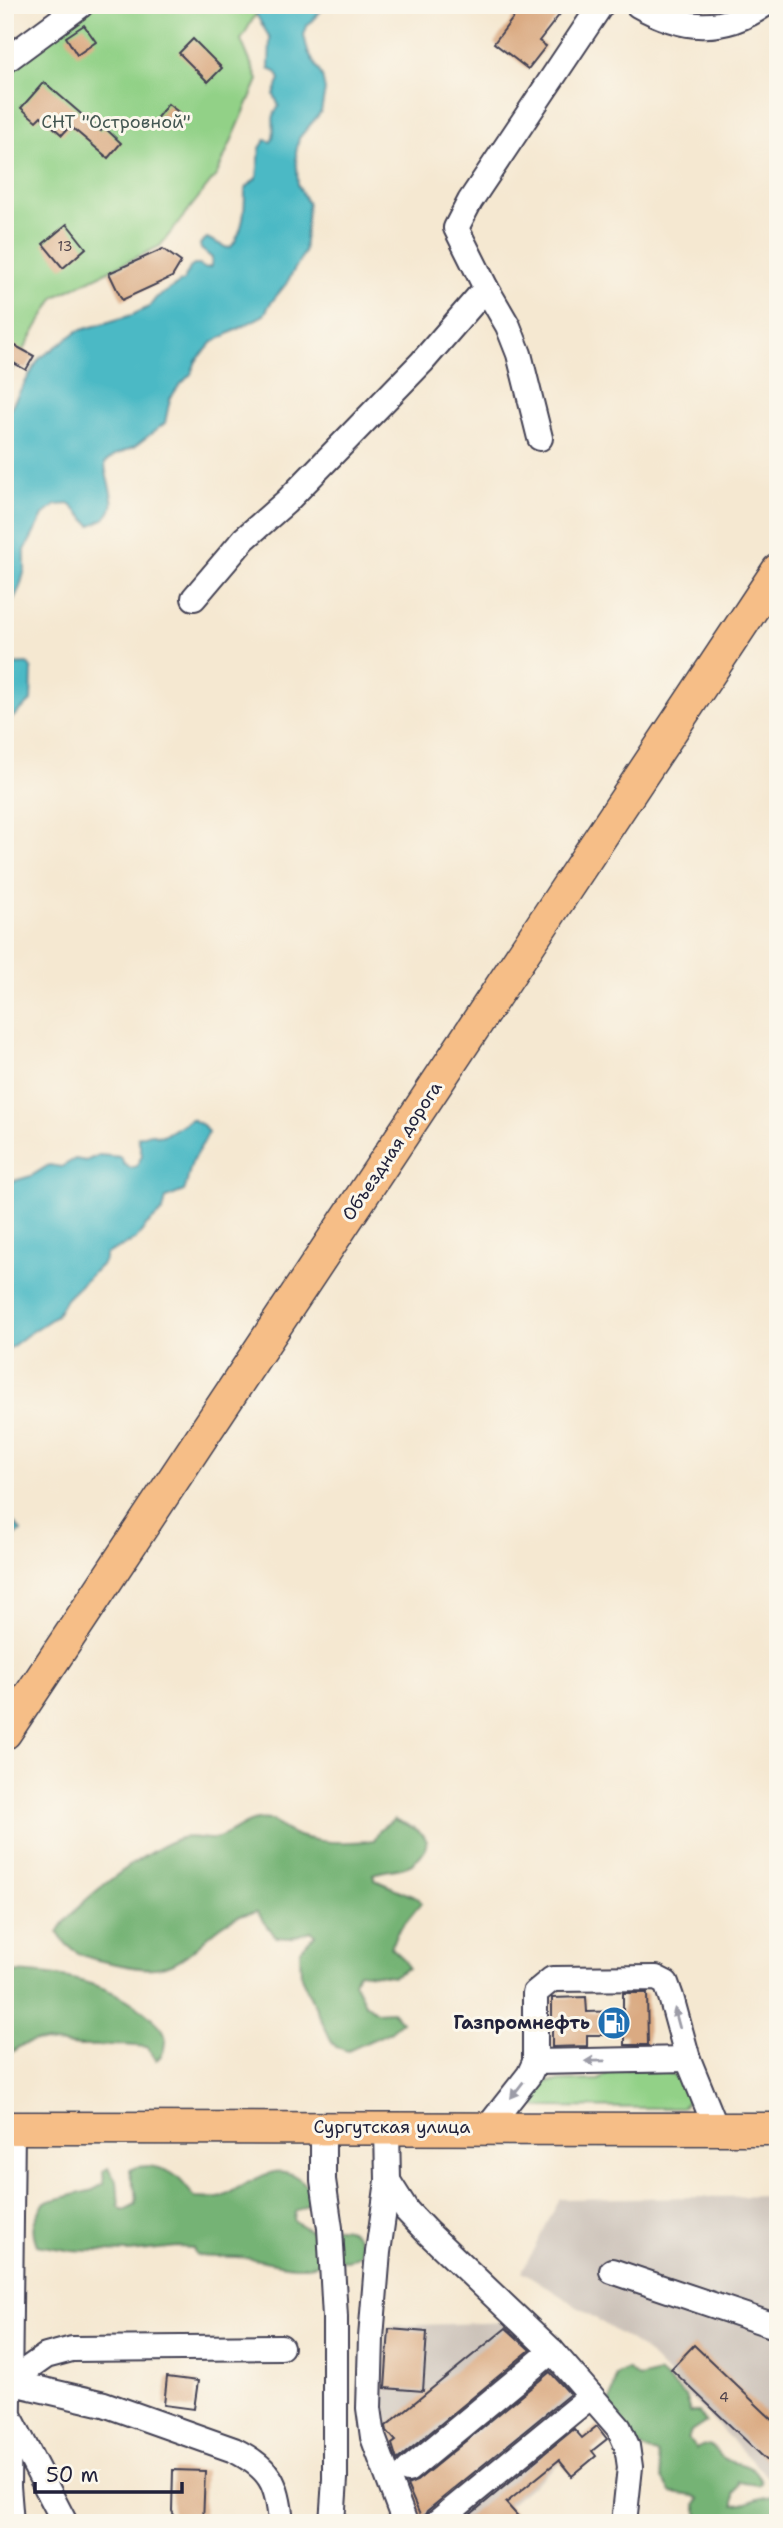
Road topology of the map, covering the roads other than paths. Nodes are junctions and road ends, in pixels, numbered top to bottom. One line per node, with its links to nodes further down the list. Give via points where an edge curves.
1 (81, 5): 5 (street)
2 (601, 5): 6 (street, via 470,201 457,228)
3 (638, 5): 4 (street, via 660,18 696,26 747,17)
4 (764, 5)
5 (5, 61)
6 (486, 288): 7 (street, via 519,355); 9 (street, via 422,362 244,539)
7 (540, 438)
8 (778, 570): 10 (main road, Объездная дорога)
9 (194, 598)
10 (5, 1733)
11 (688, 2059): 12 (street, one-way to 12); 12 (street, one-way to 12, via 666,1983 656,1978 552,1979 536,1993); 17 (street)
12 (535, 2062): 15 (street, one-way to 15)
13 (323, 2127): 14 (main road, Сургутская улица); 16 (main road, Сургутская улица); 32 (street, via 335,2317)
14 (387, 2127): 15 (main road, Сургутская улица); 19 (street)
15 (488, 2127): 17 (main road, Сургутская улица)
16 (9, 2128): 24 (street)
17 (716, 2129): 18 (main road, Сургутская улица)
18 (778, 2129)
19 (388, 2181): 23 (street, via 427,2232); 33 (street, via 370,2338 369,2407 373,2437)
20 (612, 2271): 21 (street)
21 (778, 2327)
22 (281, 2347): 24 (street, via 72,2349 46,2356)
23 (552, 2351): 25 (street); 27 (street)
24 (9, 2382): 26 (street); 31 (street, via 104,2404 234,2450 270,2477 276,2487)
25 (591, 2396): 34 (street); 35 (street, via 628,2446)
26 (7, 2415): 28 (street); 30 (street)
27 (408, 2470)
28 (6, 2489): 29 (street)
29 (11, 2523)
30 (65, 2523)
31 (281, 2523)
32 (332, 2523)
33 (405, 2523)
34 (436, 2523)
35 (624, 2523)

